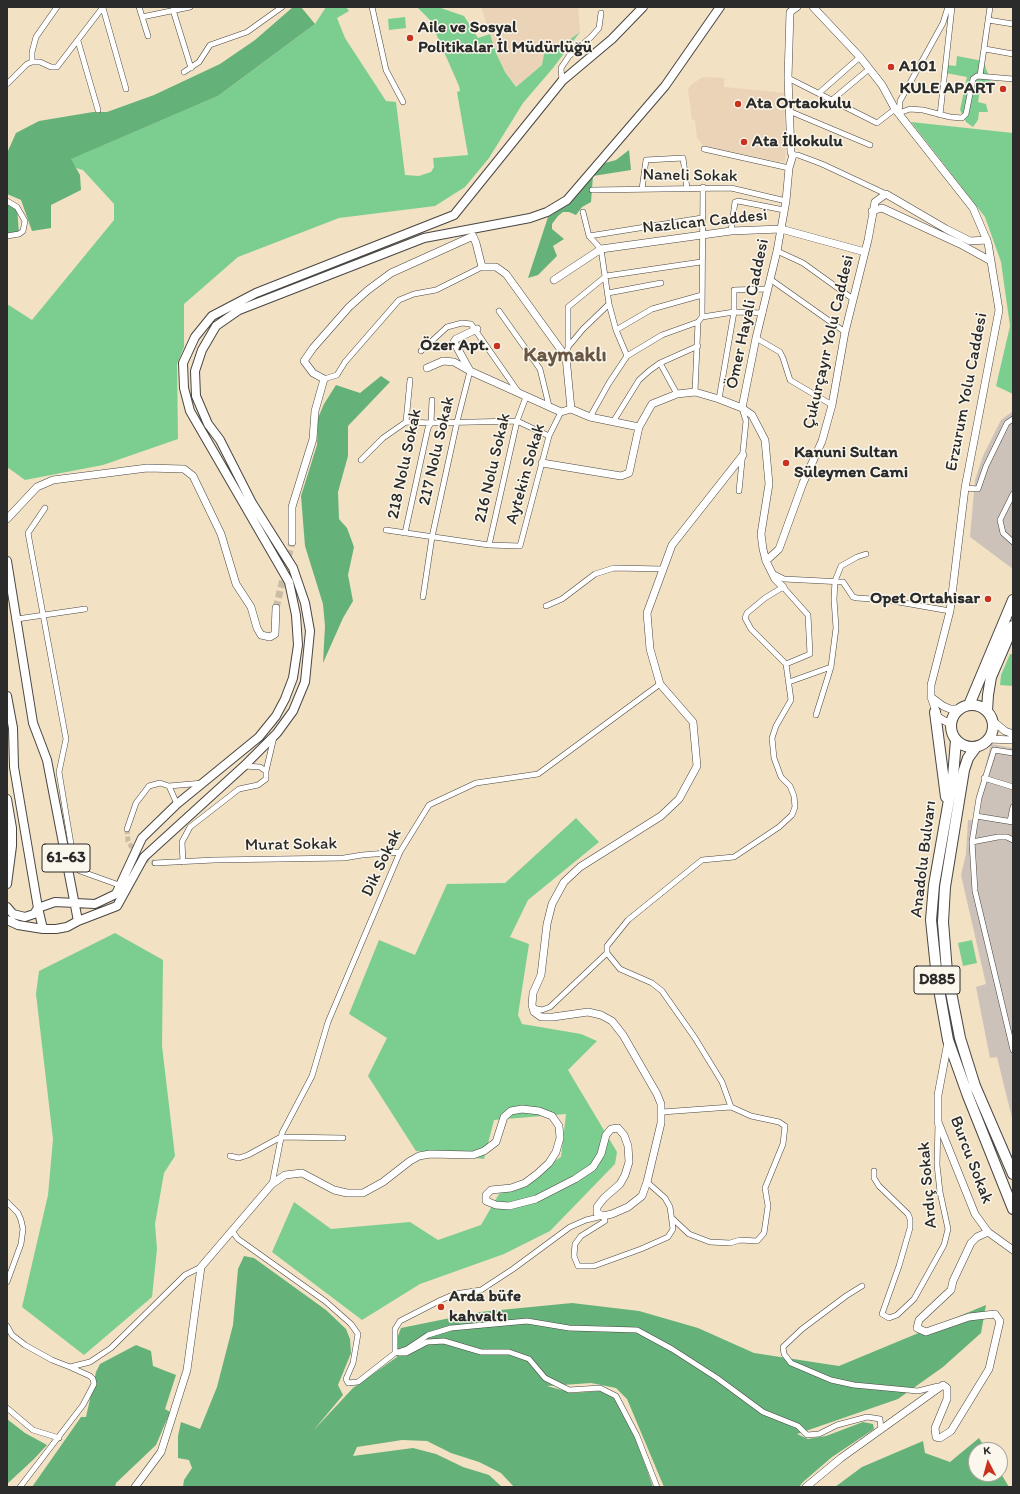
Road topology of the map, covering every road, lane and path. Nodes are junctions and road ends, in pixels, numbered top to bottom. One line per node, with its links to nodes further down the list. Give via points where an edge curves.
1 (57, 7): 24 (street, via 36,37)
2 (103, 7): 20 (street); 33 (street)
3 (139, 7): 16 (street)
4 (190, 7): 14 (street)
5 (282, 7): 25 (street, via 247,32 210,45 199,62)
6 (372, 7): 36 (street, via 386,70)
7 (644, 7): 31 (main road, via 612,39)
8 (720, 7): 161 (main road, via 665,86 566,200 547,212 530,218 424,238 240,310 216,326 202,350 195,371 196,396 208,424 220,440 252,503 293,568 305,603 310,631 306,682 293,711)
9 (797, 7): 29 (street, Ömer Hayali Caddesi, via 790,12)
10 (813, 7): 23 (street, Erzurum Yolu Caddesi)
11 (948, 7): 39 (street, via 943,23)
12 (952, 7): 40 (street)
13 (990, 7): 17 (street)
14 (173, 10): 16 (street); 25 (street)
15 (601, 12): 31 (street, via 599,28 592,38 568,56 561,68)
16 (142, 17): 19 (street)
17 (988, 20): 18 (street); 21 (street)
18 (1013, 24)
19 (148, 36)
20 (78, 41): 24 (street, via 58,67); 37 (street)
21 (985, 49): 22 (street); 28 (street)
22 (1013, 54)
23 (860, 57): 26 (street, Erzurum Yolu Caddesi); 34 (street)
24 (32, 62): 32 (street)
25 (191, 68): 27 (street)
26 (869, 69): 35 (street); 39 (street, Erzurum Yolu Caddesi)
27 (184, 72)
28 (980, 76): 30 (street); 40 (street, via 973,79 966,114 962,118)
29 (788, 78): 34 (street); 38 (street, Ömer Hayali Caddesi)
30 (1013, 79)
31 (562, 81): 170 (main road, via 454,215 256,293 212,316 195,337 183,363 184,388 190,411 289,582 296,615 298,645 293,678 276,716 259,737)
32 (7, 84)
33 (126, 89)
34 (819, 93): 35 (street)
35 (832, 100): 39 (street, via 877,123)
36 (403, 102)
37 (98, 110)
38 (789, 111): 41 (street); 43 (street, Ömer Hayali Caddesi)
39 (897, 111): 40 (street, via 910,109); 63 (street, Erzurum Yolu Caddesi, via 973,208)
40 (940, 115)
41 (870, 145)
42 (704, 149): 44 (street)
43 (792, 154): 44 (street, Ömer Hayali Caddesi); 49 (street, via 822,164)
44 (789, 168): 51 (street, Ömer Hayali Caddesi)
45 (703, 187): 47 (street, Naneli Sokak); 51 (street, Naneli Sokak, via 731,188); 55 (street)
46 (642, 189): 47 (street, Naneli Sokak); 47 (street, via 646,160 683,158); 48 (street, Naneli Sokak)
47 (687, 189)
48 (592, 190)
49 (886, 194): 53 (street, Çukurçayır Yolu Caddesi, via 875,202); 56 (street)
50 (7, 201): 61 (street, via 17,207 25,222 23,231)
51 (786, 201): 52 (street, Ömer Hayali Caddesi)
52 (784, 210): 57 (street, Ömer Hayali Caddesi); 58 (street, via 738,200 735,202)
53 (872, 211): 60 (street, via 882,208); 66 (street, Çukurçayır Yolu Caddesi)
54 (583, 212): 62 (street)
55 (702, 218): 59 (street); 62 (street)
56 (943, 227): 60 (street); 63 (street, via 970,241)
57 (781, 230): 58 (street, Nazlıcan Caddesi); 65 (street, Ömer Hayali Caddesi); 66 (street, Nazlıcan Caddesi)
58 (731, 231): 59 (street, Nazlıcan Caddesi)
59 (702, 234): 64 (street, Nazlıcan Caddesi); 68 (street)
60 (938, 234): 67 (street)
61 (7, 236)
62 (589, 236): 64 (street)
63 (987, 240): 67 (street, Erzurum Yolu Caddesi)
64 (601, 249): 70 (street); 72 (street, Nazlıcan Caddesi)
65 (777, 251): 71 (street, Ömer Hayali Caddesi); 77 (street, via 803,263)
66 (864, 252): 77 (street, Çukurçayır Yolu Caddesi)
67 (991, 261): 120 (street, Erzurum Yolu Caddesi, via 999,310)
68 (701, 262): 70 (street); 76 (street)
69 (482, 267): 92 (street, via 496,267 506,274); 96 (street, via 436,290 399,300 345,362 337,375); 96 (street, via 473,236 391,273 349,307 304,361 313,373)
70 (606, 276): 75 (street); 89 (street, via 568,307)
71 (770, 278): 74 (street, Ömer Hayali Caddesi); 86 (street)
72 (554, 280)
73 (661, 283): 75 (street)
74 (767, 289): 80 (street, via 734,290); 81 (street, Ömer Hayali Caddesi)
75 (608, 293): 78 (street)
76 (702, 295): 82 (street); 85 (street, via 652,309)
77 (853, 299): 86 (street, Çukurçayır Yolu Caddesi)
78 (609, 304): 85 (street); 89 (street)
79 (499, 311): 104 (street, via 540,369)
80 (734, 312): 81 (street); 82 (street); 101 (street)
81 (763, 313): 87 (street, Ömer Hayali Caddesi)
82 (702, 317): 83 (street)
83 (698, 322): 88 (street); 91 (street, via 662,335)
84 (477, 329): 90 (street, via 471,324 462,323 447,327); 95 (street, via 454,342); 100 (street)
85 (616, 330): 91 (street)
86 (844, 332): 103 (street, Çukurçayır Yolu Caddesi)
87 (756, 338): 103 (street, via 780,352 790,380); 105 (street, Ömer Hayali Caddesi)
88 (698, 346): 93 (street); 98 (street)
89 (568, 347): 92 (street)
90 (421, 351)
91 (627, 356): 108 (street)
92 (566, 357): 106 (street)
93 (660, 363): 99 (street); 113 (street, via 639,380)
94 (427, 368): 95 (street, via 443,361 454,362)
95 (470, 371): 100 (street); 112 (street, 217 Nolu Sokak)
96 (324, 379): 128 (street, via 315,411 313,439 292,507)
97 (410, 380): 111 (street)
98 (695, 392): 99 (street); 101 (street)
99 (677, 394): 115 (street, via 652,404)
100 (523, 395): 104 (street); 110 (street, 216 Nolu Sokak)
101 (719, 399): 105 (street)
102 (432, 400): 114 (street, 218 Nolu Sokak)
103 (832, 405): 133 (street, Çukurçayır Yolu Caddesi, via 822,441 803,483 779,549)
104 (549, 406): 107 (street)
105 (742, 408): 117 (street, via 746,421); 133 (street, via 752,415 765,440 768,484 761,534)
106 (571, 409): 107 (street); 108 (street)
107 (561, 412): 116 (street, Aytekin Sokak)
108 (590, 417): 113 (street)
109 (1013, 419): 120 (street, via 1007,423 978,489)
110 (517, 421): 112 (street); 116 (street); 130 (street, 216 Nolu Sokak)
111 (406, 422): 114 (street); 118 (street, via 383,438)
112 (457, 422): 114 (street); 127 (street, 217 Nolu Sokak)
113 (613, 422): 115 (street)
114 (431, 423): 126 (street, 218 Nolu Sokak)
115 (639, 427): 119 (street, via 629,473 622,476)
116 (549, 436): 119 (street, Aytekin Sokak)
117 (743, 455): 121 (street); 134 (street, via 672,545)
118 (361, 460)
119 (542, 463): 130 (street, Aytekin Sokak, via 520,546)
120 (965, 488): 143 (street, Erzurum Yolu Caddesi)
121 (739, 491)
122 (1013, 494): 129 (street, via 1000,520 1003,533)
123 (45, 508): 144 (street, via 28,533)
124 (7, 519): 141 (street, via 37,487 53,480 147,468 184,469 193,476 221,534 236,584 251,607 261,635 270,637 275,634)
125 (386, 530): 126 (street)
126 (405, 533): 127 (street)
127 (432, 537): 130 (street); 138 (street, 217 Nolu Sokak)
128 (292, 542)
129 (1013, 542)
130 (489, 545)
131 (866, 554): 136 (street, via 841,566)
132 (7, 561): 145 (main road, 61-63)
133 (766, 561): 135 (street)
134 (663, 569): 140 (street, via 614,568 595,574 562,599); 150 (street, via 647,613 650,649)
135 (772, 573): 136 (street, via 784,579); 137 (street)
136 (835, 581): 143 (street, via 843,582 853,596); 148 (street, via 836,628)
137 (783, 587): 147 (street, via 808,615 810,654); 147 (street, via 765,598 747,613 745,618 751,629)
138 (423, 597)
139 (1013, 600): 153 (highway)
140 (546, 606)
141 (276, 608)
142 (85, 609): 144 (street)
143 (950, 611): 152 (street, Erzurum Yolu Caddesi)
144 (42, 616): 145 (street); 186 (street, via 66,739 59,772 74,862 80,871)
145 (17, 619): 187 (main road, 61-63, via 33,723 47,760)
146 (1013, 626): 155 (highway, via 989,684)
147 (786, 664): 149 (street)
148 (831, 667): 149 (street); 157 (street)
149 (789, 682): 193 (street, via 789,704 772,738 774,758 781,777 790,786 794,796 795,807 792,815 779,827 734,857 702,860 628,920 607,946)
150 (660, 684): 182 (street, Dik Sokak, via 538,774 476,783 429,805); 194 (street, via 693,722 697,766 679,799 661,816 580,866 564,882 552,904 547,924 541,975 533,993)
151 (7, 696): 189 (main road, 61-63, via 13,728 14,767)
152 (930, 697): 154 (street, via 950,709); 156 (street, Erzurum Yolu Caddesi)
153 (969, 705): 154 (highway); 155 (highway, via 982,707)
154 (958, 709): 159 (highway)
155 (987, 711): 158 (highway)
156 (935, 712): 159 (street, via 938,717); 175 (highway)
157 (816, 715)
158 (992, 721): 160 (street); 162 (highway, via 992,732)
159 (950, 724): 163 (highway, Anadolu Bulvarı, via 950,730)
160 (1013, 734)
161 (275, 735): 167 (main road); 168 (street)
162 (988, 739): 164 (street); 165 (highway, Anadolu Bulvarı)
163 (956, 740): 165 (highway, via 965,746); 175 (highway, Anadolu Bulvarı / D885)
164 (1013, 740)
165 (976, 747): 204 (highway, Anadolu Bulvarı / D885, via 968,758 964,770 945,887 943,922 946,965 960,1038 975,1086)
166 (1013, 753): 169 (street, via 994,750)
167 (244, 766): 168 (street, via 260,767); 191 (main road, via 144,857 117,906)
168 (266, 771): 183 (street, via 266,779 258,785 239,789 190,827 182,842)
169 (984, 778): 172 (street); 177 (street)
170 (203, 783): 171 (street); 174 (main road)
171 (168, 786): 174 (street); 179 (street, via 160,783 149,786 136,803)
172 (1013, 787)
173 (7, 799): 185 (main road, via 12,846)
174 (177, 804): 186 (main road, via 142,838)
175 (947, 806): 195 (highway, Anadolu Bulvarı / D885, via 931,920 936,978)
176 (1013, 807): 178 (street)
177 (976, 816): 178 (street); 181 (street)
178 (1011, 822)
179 (127, 829)
180 (1013, 840): 181 (street, via 1007,837)
181 (972, 842): 196 (street, via 975,891)
182 (400, 852): 183 (street, Murat Sokak, via 344,858); 200 (street, Dik Sokak, via 328,1022 312,1076)
183 (183, 862): 184 (street, Murat Sokak)
184 (155, 863)
185 (7, 884)
186 (119, 885): 187 (main road, via 116,894 95,904)
187 (74, 901): 189 (main road, via 55,902); 191 (main road, 61-63)
188 (7, 907): 189 (main road, via 13,914 25,917 34,914)
189 (38, 908): 192 (main road, 61-63)
190 (7, 920): 192 (main road, via 18,925)
191 (78, 921): 192 (main road, via 67,927)
192 (42, 929)
193 (607, 952): 194 (street, via 550,1007 542,1010); 197 (street, via 620,969 652,983 662,991 722,1082)
194 (533, 1008): 198 (street, via 541,1017 553,1018 588,1012 601,1015 612,1022 623,1035 657,1094)
195 (948, 1040): 199 (street, Burcu Sokak, via 938,1095); 208 (highway, Anadolu Bulvarı / D885)
196 (1013, 1050)
197 (731, 1107): 198 (street); 210 (street, via 785,1126 783,1144 765,1188 768,1206 764,1233 757,1241 740,1240 730,1244 710,1242 689,1234)
198 (662, 1112): 205 (street)
199 (938, 1122): 203 (street, Ardıç Sokak, via 937,1165 948,1229 944,1245 914,1299 897,1315 889,1318 882,1314 900,1266 910,1219 879,1186 874,1178); 212 (street, Burcu Sokak, via 975,1214)
200 (281, 1137): 201 (street); 202 (street, via 248,1155 239,1158); 206 (street, Dik Sokak)
201 (343, 1138)
202 (230, 1156)
203 (874, 1171)
204 (1013, 1174)
205 (647, 1182): 209 (street, via 642,1196 628,1207); 210 (street, via 666,1198)
206 (272, 1184): 209 (street, via 286,1175 302,1173 334,1190 363,1193 384,1182 419,1156 473,1155 484,1151 496,1142 504,1117 510,1111 522,1109 552,1116 559,1126 560,1138 556,1152 549,1163 525,1183 511,1188 491,1190 486,1195 486,1201 509,1206 536,1199 575,1178 593,1167 601,1154 606,1135 611,1129 618,1128 624,1134 628,1146 629,1162 620,1184 598,1207 597,1213); 211 (street)
207 (7, 1202): 215 (street, via 18,1213 23,1229 22,1244)
208 (1013, 1209)
209 (603, 1216): 210 (street, via 605,1222 581,1236 575,1244 574,1256 578,1266 594,1266 668,1237 673,1229); 218 (street, via 570,1227 513,1270 481,1290 455,1294 400,1321 395,1329)
210 (673, 1219)
211 (232, 1231): 214 (street); 218 (street, via 238,1239 325,1301 358,1334 355,1357 346,1379 348,1383 358,1382)
212 (988, 1232): 213 (street, Burcu Sokak); 220 (street, via 971,1243 951,1290 919,1320 917,1328 926,1332 969,1317 995,1314 1000,1321 989,1369 951,1431 940,1438 936,1436 935,1428 947,1399 947,1388)
213 (1013, 1250)
214 (201, 1267): 219 (street, via 185,1275 111,1348 90,1362); 225 (street, via 187,1370 161,1452)
215 (7, 1282)
216 (862, 1286): 220 (street, via 802,1329 783,1347 784,1354 791,1363 831,1380 869,1388 918,1391)
217 (7, 1326): 219 (street, via 12,1335 26,1345)
218 (395, 1353): 222 (street, via 408,1349 428,1335 451,1328 527,1321 569,1328 637,1330 717,1378 763,1412 798,1426 807,1435 819,1434 837,1425 867,1417 880,1420); 226 (street, via 406,1354 427,1342 444,1341 481,1352 509,1352 529,1360 545,1378 569,1390 600,1388 616,1396 637,1436)
219 (70, 1367): 223 (street, via 90,1376 94,1384 83,1405)
220 (943, 1385): 222 (street)
221 (7, 1408): 223 (street, via 33,1430)
222 (881, 1430): 227 (street)
223 (59, 1438): 224 (street)
224 (20, 1487)
225 (135, 1487)
226 (658, 1487)
227 (806, 1487)

